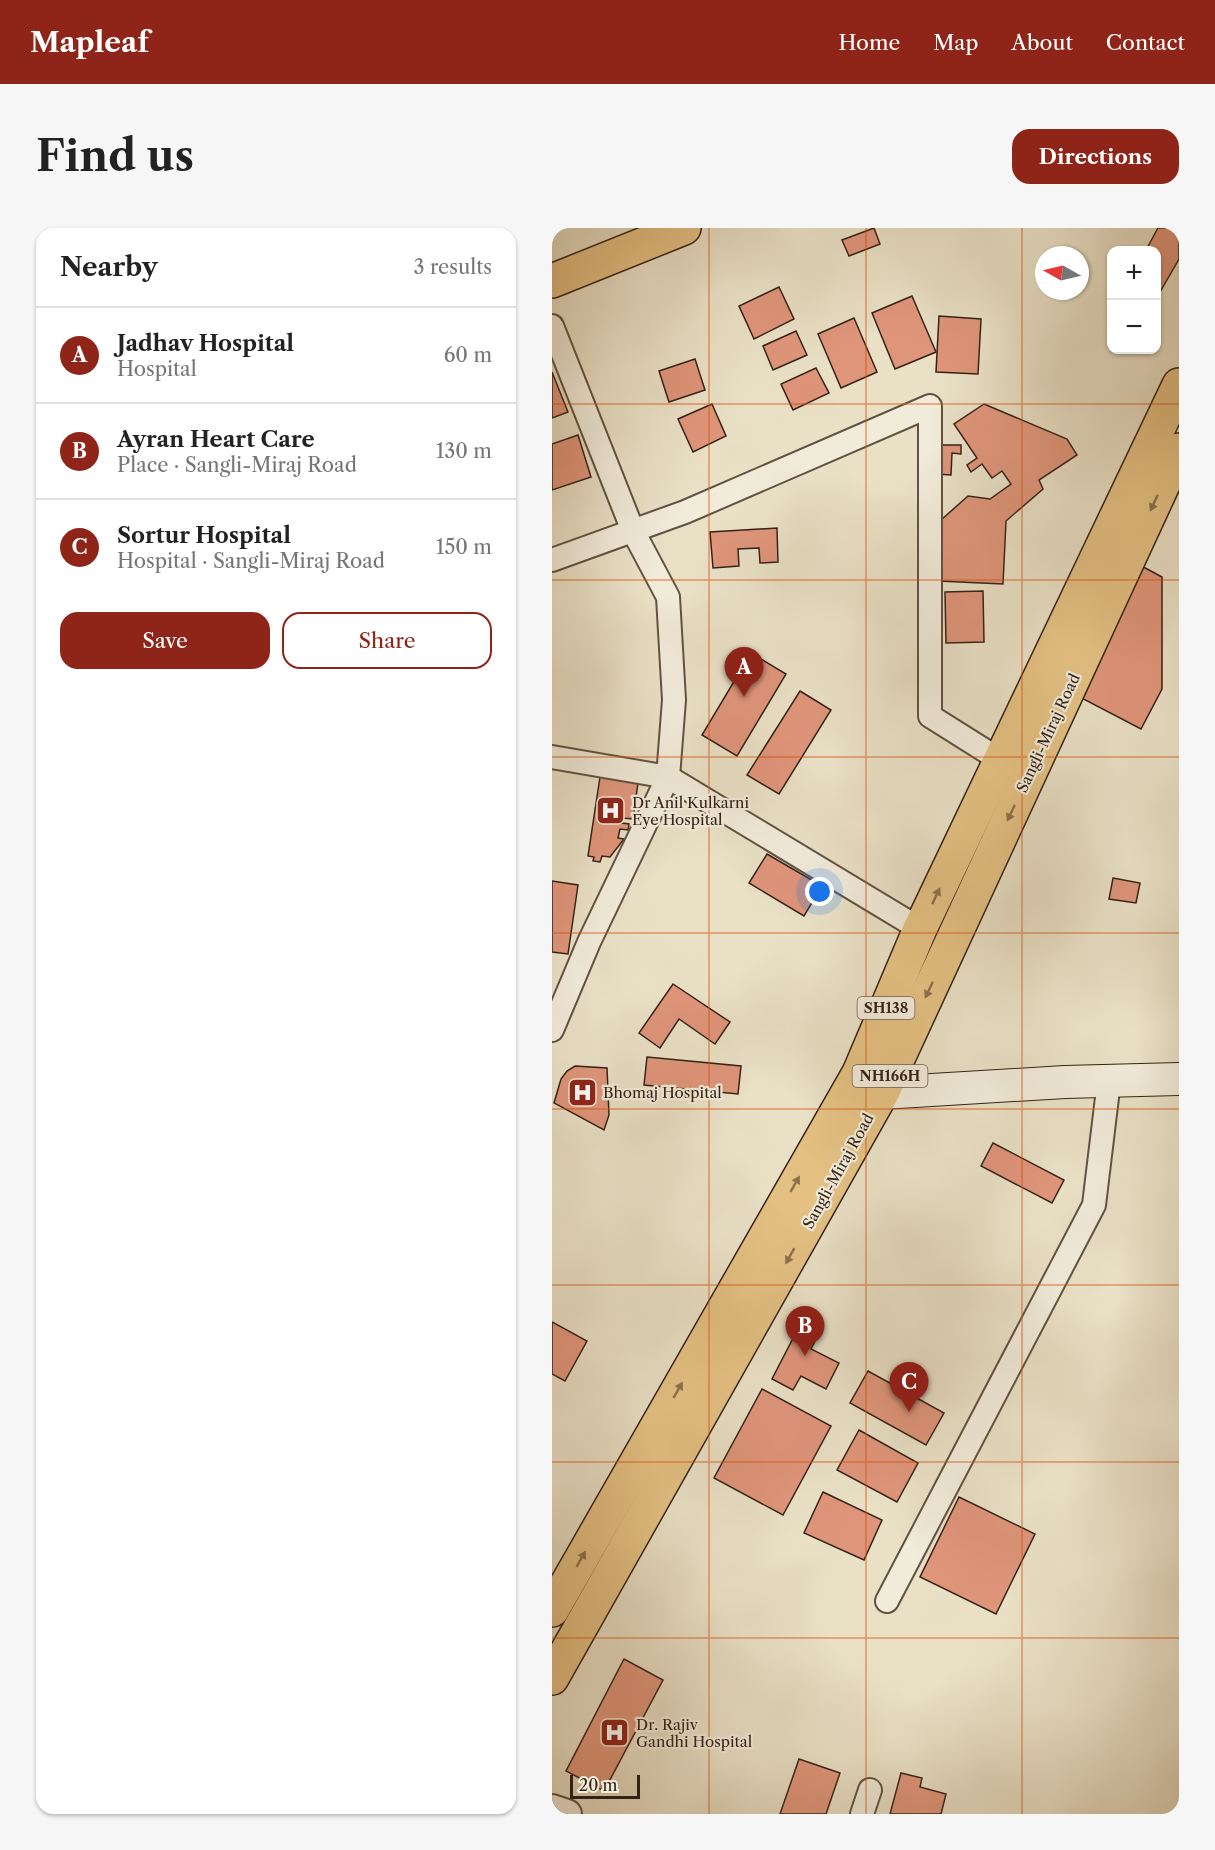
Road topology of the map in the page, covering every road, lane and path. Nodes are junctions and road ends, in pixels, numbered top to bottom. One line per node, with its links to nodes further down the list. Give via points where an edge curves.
1 (684, 228): 2 (main road)
2 (552, 281)
3 (552, 326): 6 (street)
4 (1179, 385): 9 (main road, Sangli-Miraj Road / SH138)
5 (1179, 450): 15 (main road, Sangli-Miraj Road / NH166H, one-way to 15)
6 (633, 531): 7 (street); 9 (street, via 930,406 930,716); 10 (street, via 668,597 674,700)
7 (552, 560)
8 (552, 758): 10 (street)
9 (1000, 760): 11 (main road, Sangli-Miraj Road / SH138, one-way to 9)
10 (668, 777): 11 (street); 12 (street, via 589,942)
11 (920, 929): 15 (main road, Sangli-Miraj Road / SH138)
12 (552, 1030)
13 (1179, 1079): 14 (main road)
14 (1109, 1081): 15 (main road); 16 (street, via 1094,1205)
15 (870, 1083): 17 (main road, Sangli-Miraj Road / SH138, one-way to 15); 18 (main road, Sangli-Miraj Road / NH166H, one-way to 18)
16 (887, 1601)
17 (552, 1610)
18 (552, 1678)
19 (870, 1790): 22 (street)
20 (552, 1809): 21 (street)
21 (567, 1814)
22 (862, 1814)

